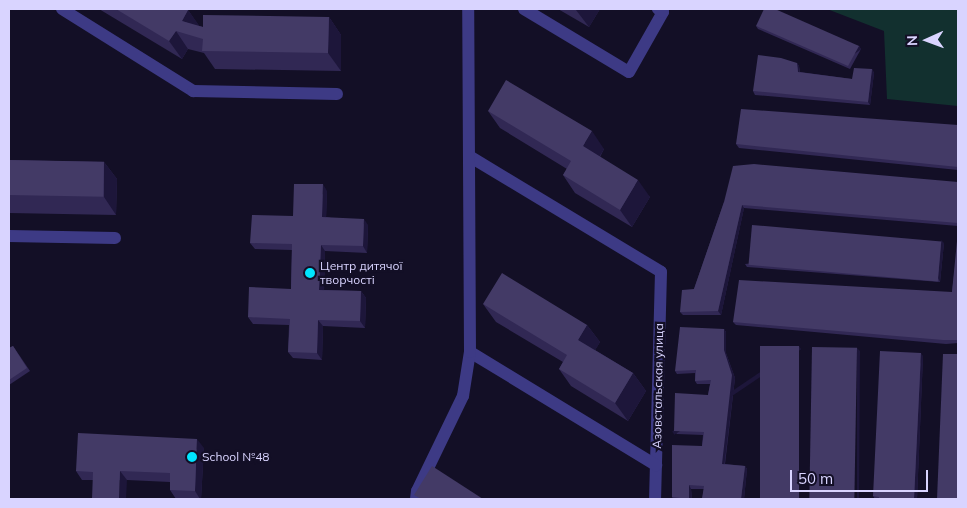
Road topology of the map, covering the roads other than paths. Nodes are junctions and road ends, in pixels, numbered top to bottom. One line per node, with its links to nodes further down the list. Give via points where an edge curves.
1 (62, 9): 5 (street, via 193,91)
2 (468, 9): 6 (street)
3 (524, 9): 4 (street, via 630,72 663,12)
4 (658, 9)
5 (337, 94)
6 (469, 156): 9 (street); 10 (street, Азовстальская улица, via 661,272)
7 (9, 236): 8 (street)
8 (116, 238)
9 (470, 352): 10 (street); 11 (street, via 463,396)
10 (656, 465): 12 (street, Азовстальская улица)
11 (416, 499)
12 (655, 499)

